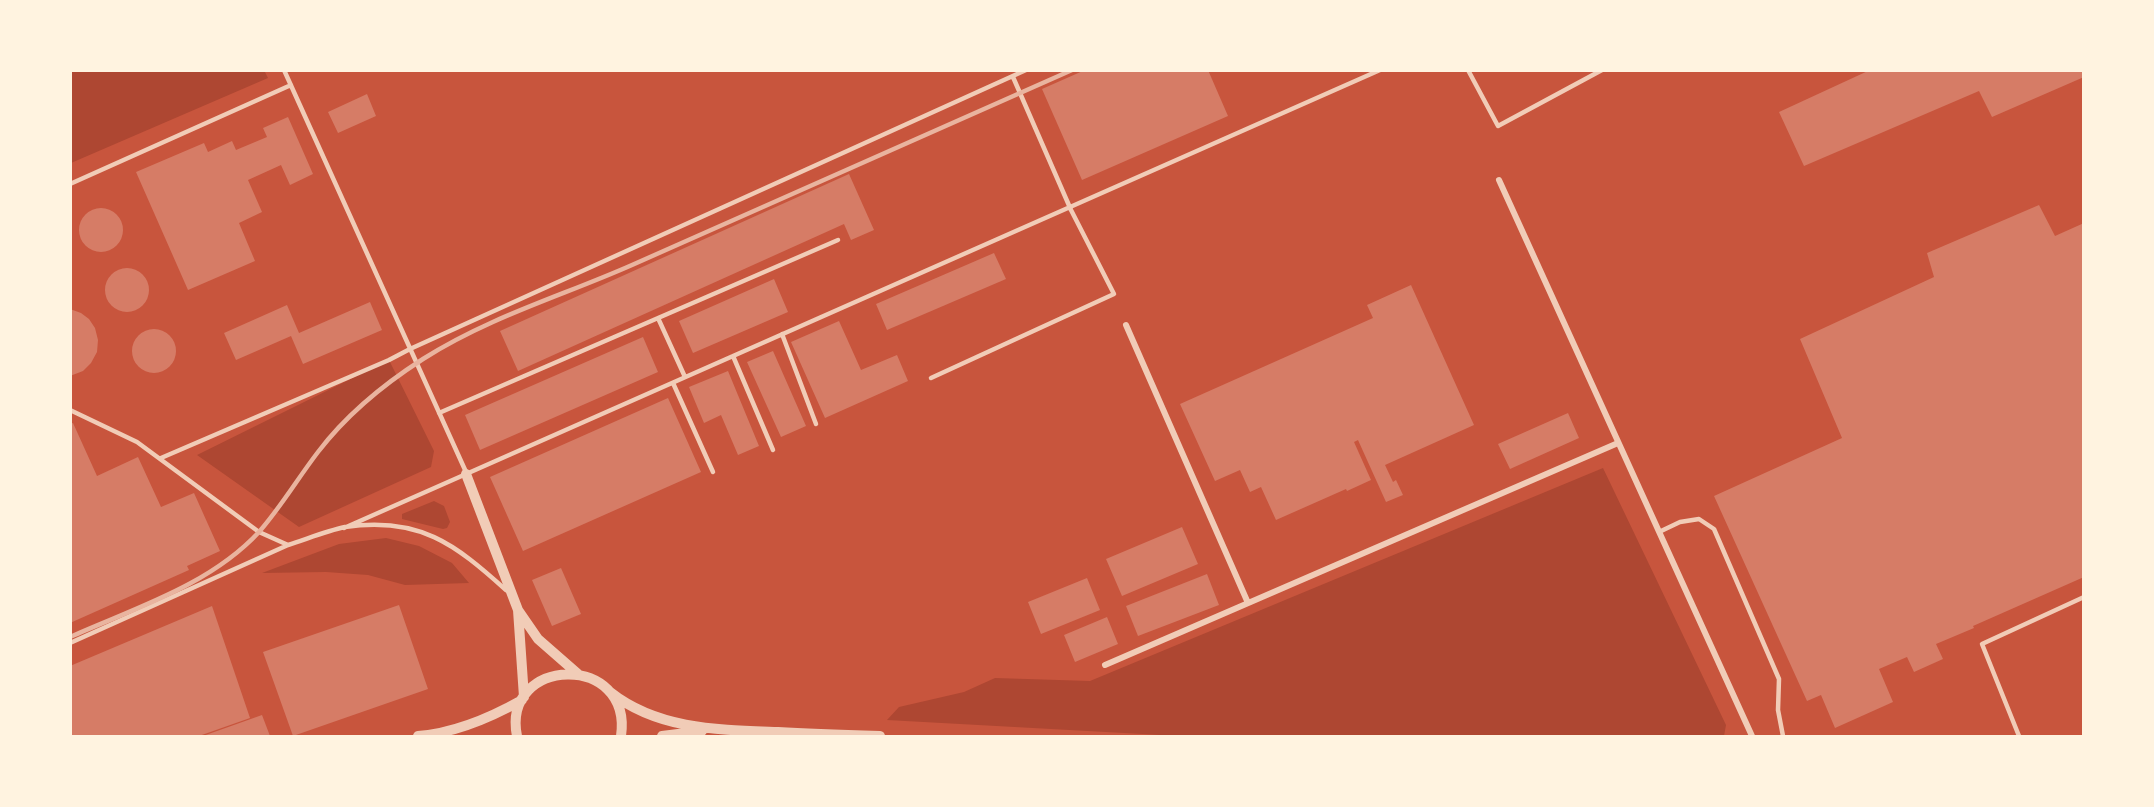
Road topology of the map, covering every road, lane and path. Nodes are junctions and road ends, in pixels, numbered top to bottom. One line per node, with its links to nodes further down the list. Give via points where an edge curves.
1 (284, 70): 7 (lane)
2 (1026, 70): 6 (lane)
3 (1380, 70): 10 (lane)
4 (1468, 70): 5 (lane, via 1497,126)
5 (1602, 70)
6 (1013, 76): 10 (lane); 15 (lane)
7 (291, 86): 9 (lane); 15 (lane)
8 (1499, 180): 23 (street)
9 (70, 184)
10 (1071, 210): 14 (lane); 18 (lane, via 1114,294)
11 (838, 240): 12 (lane)
12 (658, 318): 17 (lane); 21 (lane)
13 (1126, 325): 33 (street)
14 (782, 334): 16 (lane); 22 (lane)
15 (410, 349): 21 (lane); 25 (lane)
16 (733, 356): 17 (lane); 24 (lane)
17 (685, 377): 19 (lane)
18 (931, 378)
19 (673, 382): 26 (lane); 27 (lane)
20 (70, 410): 25 (lane)
21 (439, 413): 27 (lane)
22 (816, 424)
23 (1618, 443): 29 (street); 33 (street)
24 (773, 450)
25 (161, 458): 30 (lane, via 259,532)
26 (713, 472)
27 (466, 474): 28 (lane); 31 (street)
28 (344, 528): 30 (lane); 31 (lane, via 395,526 441,539)
29 (1659, 532): 46 (street); 47 (lane, via 1680,522 1699,519 1714,530 1779,679 1778,710)
30 (288, 545): 35 (lane)
31 (511, 593): 34 (street)
32 (2084, 597): 48 (lane, via 1982,644)
33 (1248, 603): 36 (street)
34 (518, 610): 37 (street, via 538,639); 39 (street)
35 (70, 642)
36 (1105, 665)
37 (578, 674): 38 (street, via 596,681); 39 (street, via 547,677)
38 (610, 693): 40 (street, via 664,720); 43 (street, via 619,709)
39 (523, 699): 41 (street, via 493,716); 42 (street, via 516,718)
40 (714, 730): 44 (street); 45 (street)
41 (427, 736)
42 (517, 736)
43 (621, 736)
44 (662, 736)
45 (880, 736)
46 (1752, 736)
47 (1784, 736)
48 (2019, 736)

